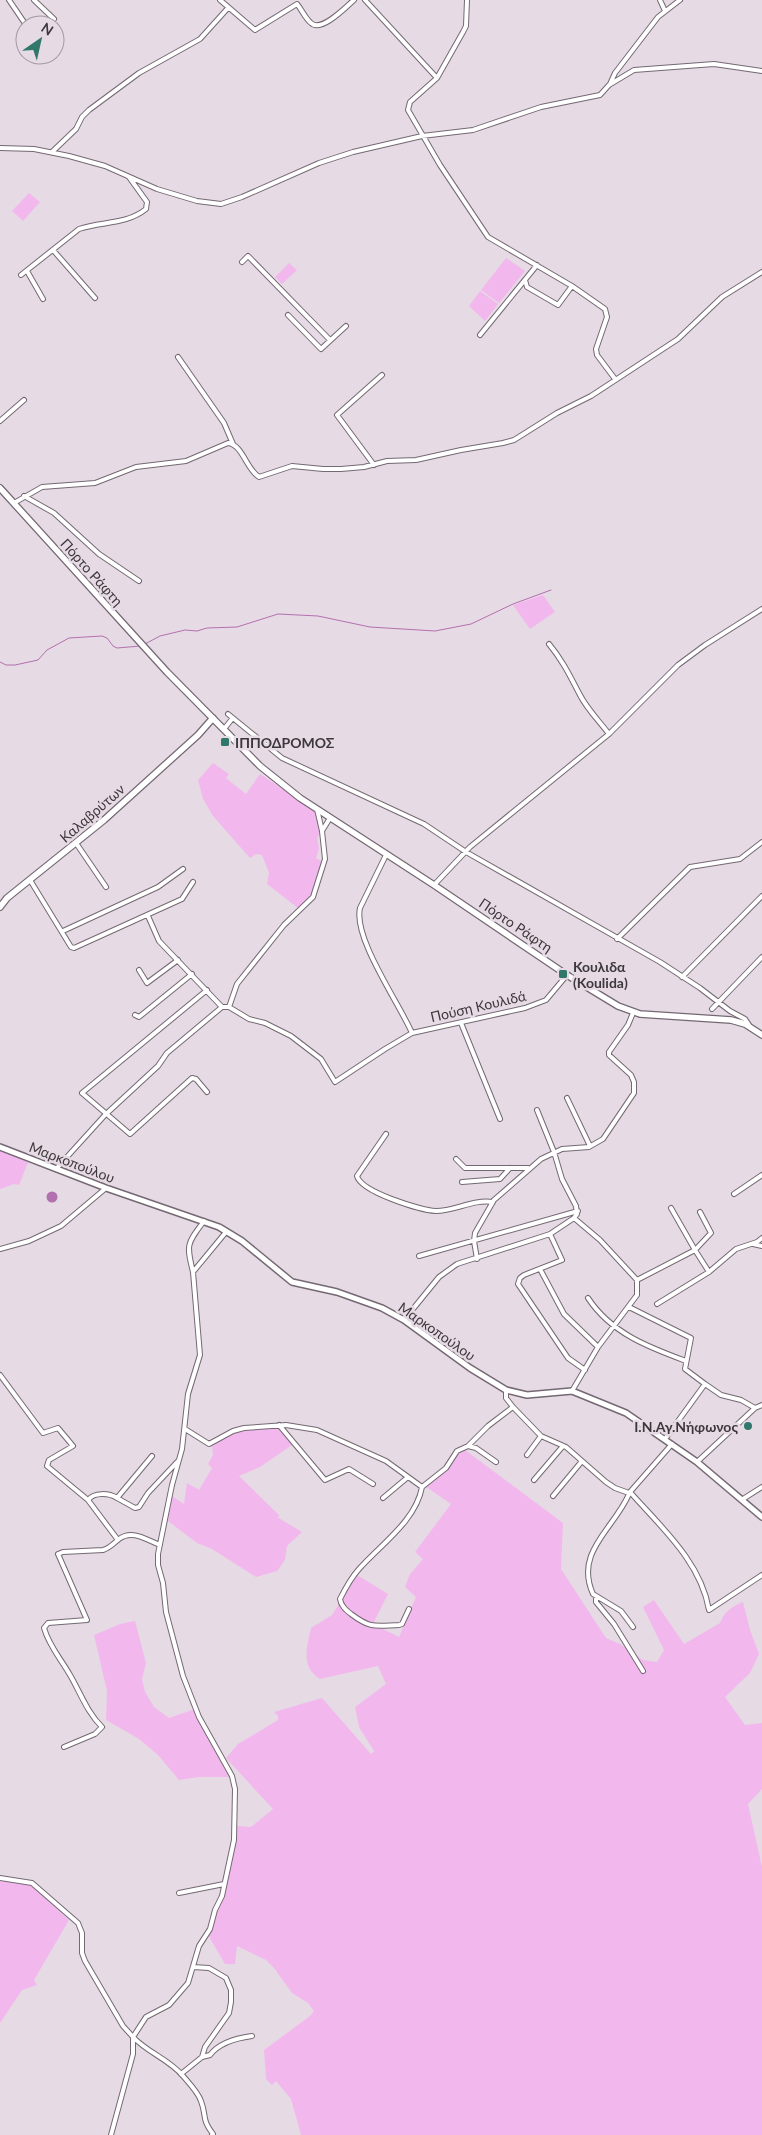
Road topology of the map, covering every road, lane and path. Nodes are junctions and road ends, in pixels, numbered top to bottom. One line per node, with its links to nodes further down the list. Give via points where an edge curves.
1 (9, 0): 11 (street)
2 (34, 0): 12 (street)
3 (220, 0): 9 (street)
4 (354, 0): 9 (street, via 319,26 310,23 297,4 255,30)
5 (365, 0): 14 (street)
6 (467, 0): 14 (street, via 466,26)
7 (660, 0): 10 (street)
8 (680, 0): 10 (street)
9 (228, 8): 18 (street, via 200,39 139,73 89,110 76,129)
10 (665, 11): 15 (street, via 623,62)
11 (19, 15)
12 (51, 15)
13 (762, 71): 15 (street, via 714,64 634,70)
14 (437, 78): 16 (street, via 408,106)
15 (609, 85): 16 (street, via 600,95 591,98 541,107 473,130)
16 (422, 136): 19 (street, via 332,158 221,204 171,194); 22 (street, via 488,237)
17 (0, 148): 18 (street)
18 (52, 152): 19 (street, via 105,166)
19 (129, 177): 20 (street, via 146,202 146,209 116,223 79,229)
20 (53, 250): 23 (street); 28 (street)
21 (242, 262): 33 (street, via 248,256)
22 (537, 265): 26 (street); 27 (street)
23 (27, 271): 25 (street); 29 (street)
24 (762, 272): 36 (street, via 722,297 678,339)
25 (21, 275)
26 (524, 280): 27 (street, via 527,287 558,305); 32 (street)
27 (572, 286): 36 (street, via 607,313 596,350)
28 (95, 298)
29 (43, 299)
30 (288, 315): 33 (street, via 321,349)
31 (346, 326): 33 (street)
32 (480, 335)
33 (330, 340)
34 (178, 357): 39 (street, via 224,422)
35 (382, 375): 40 (street, via 337,415)
36 (615, 379): 40 (street, via 508,442 416,460)
37 (24, 400): 38 (street)
38 (0, 421)
39 (233, 444): 40 (street, via 259,477 292,466 322,469); 42 (street, via 228,443 186,461 136,467 95,483 42,487)
40 (374, 464)
41 (0, 488): 43 (main road, Πόρτο Ράφτη)
42 (24, 496): 43 (street); 44 (street, via 54,512 99,554)
43 (14, 503): 49 (main road, Πόρτο Ράφτη)
44 (139, 580)
45 (762, 609): 51 (street, via 678,665)
46 (549, 644): 51 (street, via 575,682 580,696)
47 (228, 714): 48 (street)
48 (232, 718): 50 (street); 58 (street, via 287,761 424,824)
49 (214, 721): 50 (main road, Πόρτο Ράφτη); 52 (main road, Πόρτο Ράφτη, via 261,772); 57 (main road, Καλαβρύτων)
50 (224, 728): 52 (main road, Πόρτο Ράφτη, via 265,770)
51 (609, 734): 58 (street)
52 (300, 798): 53 (main road, Πόρτο Ράφτη)
53 (317, 809): 54 (main road, Πόρτο Ράφτη); 55 (street)
54 (330, 818): 55 (street); 59 (main road, Πόρτο Ράφτη)
55 (322, 831): 81 (street, via 325,859 313,897 284,925 237,984)
56 (762, 842): 69 (street, via 740,859 690,867)
57 (76, 843): 61 (main road, Καλαβρύτων); 64 (street)
58 (466, 852): 63 (street); 69 (street)
59 (386, 854): 63 (main road, Πόρτο Ράφτη); 89 (street, via 360,908 359,925)
60 (183, 869): 68 (street, via 158,887)
61 (30, 880): 66 (main road, Καλαβρύτων); 68 (street)
62 (193, 882): 67 (street, via 185,897)
63 (434, 885): 75 (main road, Πόρτο Ράφτη)
64 (106, 887)
65 (762, 896): 76 (street)
66 (0, 907)
67 (148, 916): 68 (street, via 74,948); 71 (street, via 159,941)
68 (63, 931)
69 (618, 939): 76 (street)
70 (762, 957): 79 (street)
71 (178, 960): 72 (street); 73 (street, via 147,983)
72 (185, 968): 74 (street); 77 (street)
73 (139, 970)
74 (192, 974): 77 (street); 78 (street)
75 (567, 975): 85 (main road, Πόρτο Ράφτη); 87 (street, Πούση Κουλιδά, via 546,1000 514,1012)
76 (682, 977): 79 (street)
77 (184, 979): 84 (street)
78 (207, 990): 80 (street); 94 (street, via 82,1093)
79 (718, 1001): 82 (street); 83 (street)
80 (222, 1007): 81 (street); 94 (street, via 167,1053 158,1066)
81 (229, 1007): 89 (street, Πούση Κουλιδά, via 291,1036 321,1059 335,1082)
82 (712, 1009)
83 (730, 1011): 86 (street); 88 (street, via 745,1019)
84 (145, 1012)
85 (633, 1013): 86 (main road, Πόρτο Ράφτη); 97 (street, via 609,1055 631,1075 634,1093 603,1139)
86 (728, 1019): 88 (main road, Πόρτο Ράφτη)
87 (461, 1023): 89 (street, Πούση Κουλιδά); 95 (street)
88 (750, 1027): 90 (main road, Πόρτο Ράφτη)
89 (412, 1033)
90 (762, 1035)
91 (207, 1092): 94 (street, via 192,1078 133,1134)
92 (567, 1098): 97 (street)
93 (537, 1110): 99 (street)
94 (105, 1115): 103 (street)
95 (500, 1118)
96 (386, 1134): 108 (street, via 357,1176 359,1181 382,1196 433,1210 483,1200)
97 (590, 1146): 99 (street)
98 (0, 1147): 103 (street, Μαρκοπούλου)
99 (554, 1152): 102 (street); 110 (street)
100 (456, 1159): 101 (street, via 465,1168)
101 (510, 1168): 102 (street); 105 (street, via 500,1179)
102 (528, 1168): 108 (street)
103 (56, 1169): 106 (street, Μαρκοπούλου)
104 (762, 1175): 107 (street)
105 (462, 1182)
106 (106, 1188): 113 (street, Μαρκοπούλου); 120 (street, via 61,1226 42,1236)
107 (734, 1194)
108 (493, 1202): 117 (street, via 475,1233)
109 (671, 1208): 121 (street)
110 (578, 1211): 112 (street); 117 (street)
111 (700, 1212): 121 (street, via 711,1233)
112 (574, 1218): 115 (street); 127 (street, via 600,1240)
113 (204, 1221): 114 (street, Μαρκοπούλου); 125 (street, via 188,1247)
114 (226, 1232): 125 (street); 131 (street, Μαρκοπούλου, via 292,1282 359,1298)
115 (550, 1234): 123 (street); 124 (street, via 562,1260)
116 (762, 1238): 118 (street)
117 (474, 1241): 122 (street); 123 (street)
118 (751, 1244): 119 (street); 126 (street, via 736,1249)
119 (762, 1246)
120 (0, 1249)
121 (695, 1250): 126 (street); 127 (street)
122 (419, 1256)
123 (477, 1259): 131 (street, via 456,1264 439,1277)
124 (540, 1269): 133 (street, via 564,1314); 135 (street, via 520,1278 518,1284 568,1358)
125 (193, 1272): 144 (street, via 200,1355 188,1394)
126 (709, 1272): 129 (street)
127 (637, 1280): 130 (street, via 637,1296)
128 (588, 1298): 132 (street)
129 (657, 1304)
130 (629, 1307): 132 (street); 134 (street, via 691,1338)
131 (404, 1320): 138 (street, Μαρκοπούλου)
132 (614, 1326): 133 (street); 134 (street, via 637,1342)
133 (598, 1347): 135 (street)
134 (686, 1361): 137 (street, via 686,1372)
135 (585, 1370): 139 (street)
136 (0, 1375): 166 (street, via 43,1433 58,1428 72,1443 70,1449 49,1460 47,1466)
137 (705, 1384): 142 (street, via 721,1395); 146 (street)
138 (506, 1390): 139 (street, Μαρκοπούλου, via 527,1395); 141 (street, via 506,1398)
139 (572, 1391): 146 (street, Μαρκοπούλου, via 626,1413)
140 (762, 1405): 142 (street)
141 (512, 1407): 145 (street); 148 (street)
142 (756, 1408): 155 (street)
143 (278, 1425): 144 (street, via 233,1431 209,1444); 156 (street, via 317,1430 386,1460); 158 (street, via 325,1480 349,1469)
144 (185, 1429): 152 (street)
145 (541, 1436): 149 (street); 150 (street)
146 (665, 1439): 147 (street, Μαρκοπούλου)
147 (672, 1444): 155 (street, Μαρκοπούλου); 161 (street)
148 (468, 1446): 154 (street); 159 (street, via 457,1451 446,1468)
149 (563, 1446): 153 (street); 157 (street)
150 (527, 1455)
151 (152, 1456): 163 (street)
152 (178, 1461): 163 (street, via 148,1493 138,1509); 169 (street)
153 (582, 1461): 161 (street, via 606,1482); 162 (street)
154 (496, 1462)
155 (697, 1462): 165 (street, Μαρκοπούλου)
156 (408, 1477): 159 (street); 164 (street)
157 (534, 1480)
158 (373, 1484)
159 (422, 1487): 172 (street, via 413,1508 398,1529 357,1571 340,1599 345,1609 364,1624 373,1626 399,1625)
160 (762, 1487): 165 (street)
161 (629, 1493): 170 (street, via 686,1556 706,1593 709,1610); 171 (street, via 591,1554 589,1586)
162 (553, 1496)
163 (117, 1498): 166 (street, via 94,1495)
164 (383, 1498)
165 (743, 1499): 167 (street, Μαρκοπούλου)
166 (88, 1500): 168 (street)
167 (762, 1517)
168 (118, 1540): 169 (street, via 131,1534); 175 (street, via 103,1550 58,1554 88,1620 48,1623 44,1628 88,1712 102,1727)
169 (160, 1545): 177 (street, via 158,1564 178,1660 199,1717 232,1776 235,1789 234,1840)
170 (762, 1575)
171 (596, 1598): 173 (street, via 621,1611); 174 (street)
172 (409, 1609)
173 (633, 1627)
174 (643, 1670)
175 (64, 1747)
176 (0, 1878): 181 (street, via 32,1883 78,1924 85,1961 123,2026)
177 (224, 1884): 178 (street); 179 (street, via 211,1926 198,1946)
178 (179, 1893)
179 (193, 1967): 181 (street, via 188,1982 169,2005 146,2017); 182 (street, via 209,1968 222,1974 231,1990 229,2013 205,2047)
180 (252, 2036): 182 (street, via 238,2038)
181 (133, 2037): 183 (street); 185 (street, via 133,2054)
182 (202, 2057): 183 (street)
183 (181, 2074): 184 (street, via 200,2099 204,2121)
184 (214, 2134)
185 (111, 2135)

